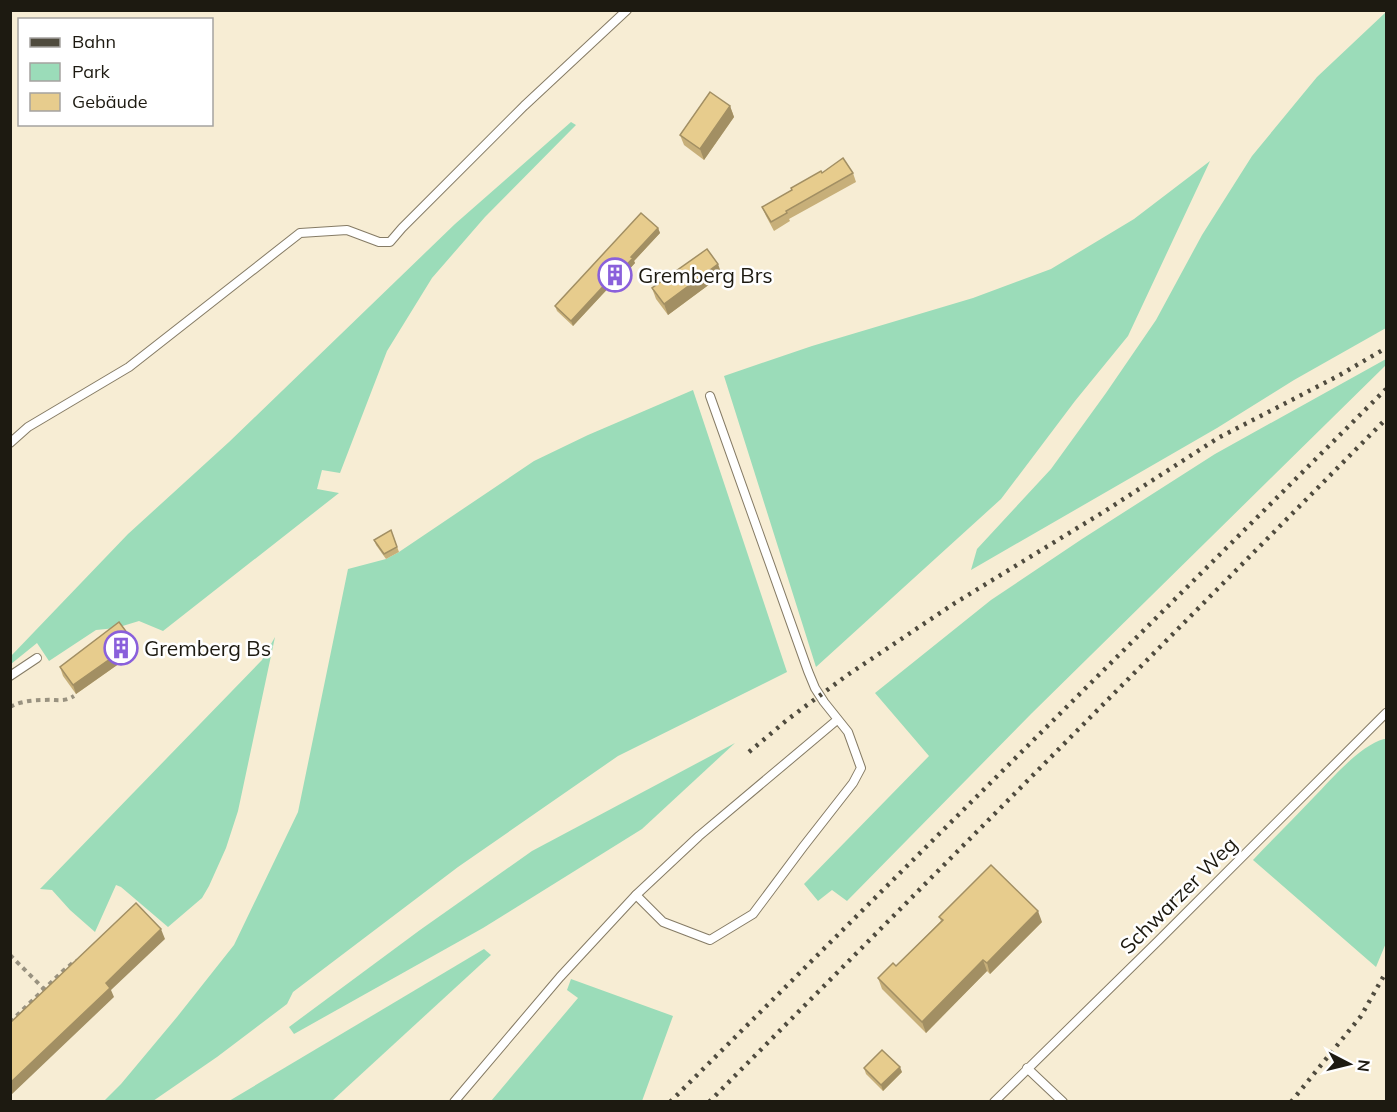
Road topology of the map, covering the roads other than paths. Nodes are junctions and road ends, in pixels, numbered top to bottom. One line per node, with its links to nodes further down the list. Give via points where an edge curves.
1 (627, 10): 3 (lane, via 524,106 390,242 347,230 300,233 129,367 28,427)
2 (710, 396): 7 (lane, via 808,671)
3 (10, 443)
4 (37, 658): 5 (lane)
5 (10, 676)
6 (1386, 714): 9 (lane, Schwarzer Weg)
7 (837, 720): 8 (lane, via 699,836); 8 (lane, via 848,732 861,768 753,914 710,940 663,922)
8 (636, 895): 10 (lane)
9 (1027, 1068): 11 (lane, Schwarzer Weg); 12 (lane)
10 (454, 1101)
11 (994, 1101)
12 (1063, 1101)

